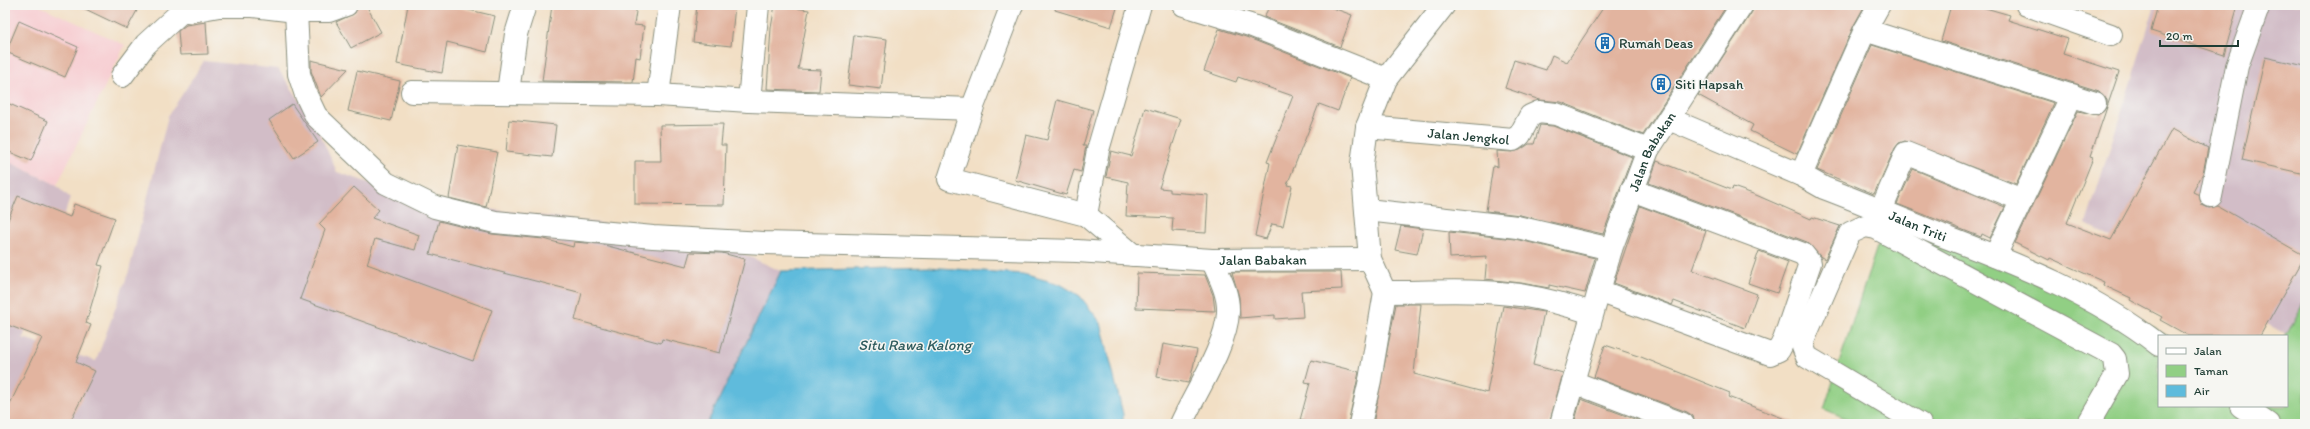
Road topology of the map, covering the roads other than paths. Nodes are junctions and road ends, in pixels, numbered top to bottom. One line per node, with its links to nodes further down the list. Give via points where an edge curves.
1 (346, 5): 14 (street, via 329,11)
2 (525, 5): 21 (street, via 516,34)
3 (670, 5): 22 (street)
4 (758, 5): 24 (street)
5 (1012, 5): 26 (street)
6 (1140, 5): 36 (street, via 1098,150)
7 (1184, 5): 19 (street, via 1250,25)
8 (1444, 5): 19 (street)
9 (1879, 5): 16 (street)
10 (2027, 5): 15 (street)
11 (2259, 5): 32 (street, via 2237,66)
12 (219, 6): 14 (street, via 253,6); 18 (street, via 180,13 146,44)
13 (1735, 7): 27 (street, Jalan Babakan)
14 (296, 11): 38 (street, via 300,74 316,116 386,183 435,207 495,222 653,237)
15 (2061, 11): 17 (street)
16 (1865, 30): 23 (street); 30 (street)
17 (2112, 35)
18 (122, 76)
19 (1386, 79): 28 (street)
20 (412, 92): 21 (street)
21 (508, 92): 22 (street)
22 (658, 95): 24 (street)
23 (2072, 95): 25 (street); 33 (street)
24 (749, 101): 26 (street)
25 (2095, 103)
26 (972, 109): 36 (street, via 949,179)
27 (1669, 118): 29 (street, Jalan Babakan); 30 (street, Jalan Triti)
28 (1367, 127): 29 (street, Jalan Jengkol, via 1513,140 1520,135 1530,116 1539,112 1556,114); 34 (street, via 1362,164)
29 (1648, 150): 31 (street, Jalan Babakan)
30 (1801, 175): 35 (street, Jalan Triti, via 1824,188)
31 (1632, 190): 37 (street, Jalan Babakan); 42 (street, via 1803,254 1810,263 1784,340 1779,350 1770,354)
32 (2211, 196)
33 (2022, 200): 35 (street, via 1906,153); 39 (street)
34 (1367, 210): 37 (street, via 1517,227); 40 (street)
35 (1881, 210): 39 (street, Jalan Triti)
36 (1086, 215): 38 (street)
37 (1611, 249): 42 (street, Jalan Babakan)
38 (1133, 255): 41 (street)
39 (1995, 256): 45 (street, Jalan Triti, via 2085,296 2133,325)
40 (1370, 258): 41 (street, Jalan Babakan); 43 (street)
41 (1212, 260): 48 (street, Jalan Babakan, via 1226,293 1228,312 1225,330)
42 (1598, 291): 44 (street, Jalan Babakan)
43 (1385, 292): 44 (street, via 1492,292 1560,303); 49 (street)
44 (1592, 313): 46 (street, Jalan Babakan)
45 (2158, 344)
46 (1573, 382): 50 (street, Jalan Babakan); 51 (street)
47 (2242, 407): 54 (street)
48 (1181, 424)
49 (1360, 424)
50 (1561, 424)
51 (1683, 424)
52 (1920, 424): 53 (street, via 1807,357 1803,347 1803,340 1850,233 1865,226 1876,228 2111,354 2115,359 2117,374)
53 (2088, 424)
54 (2268, 424)

